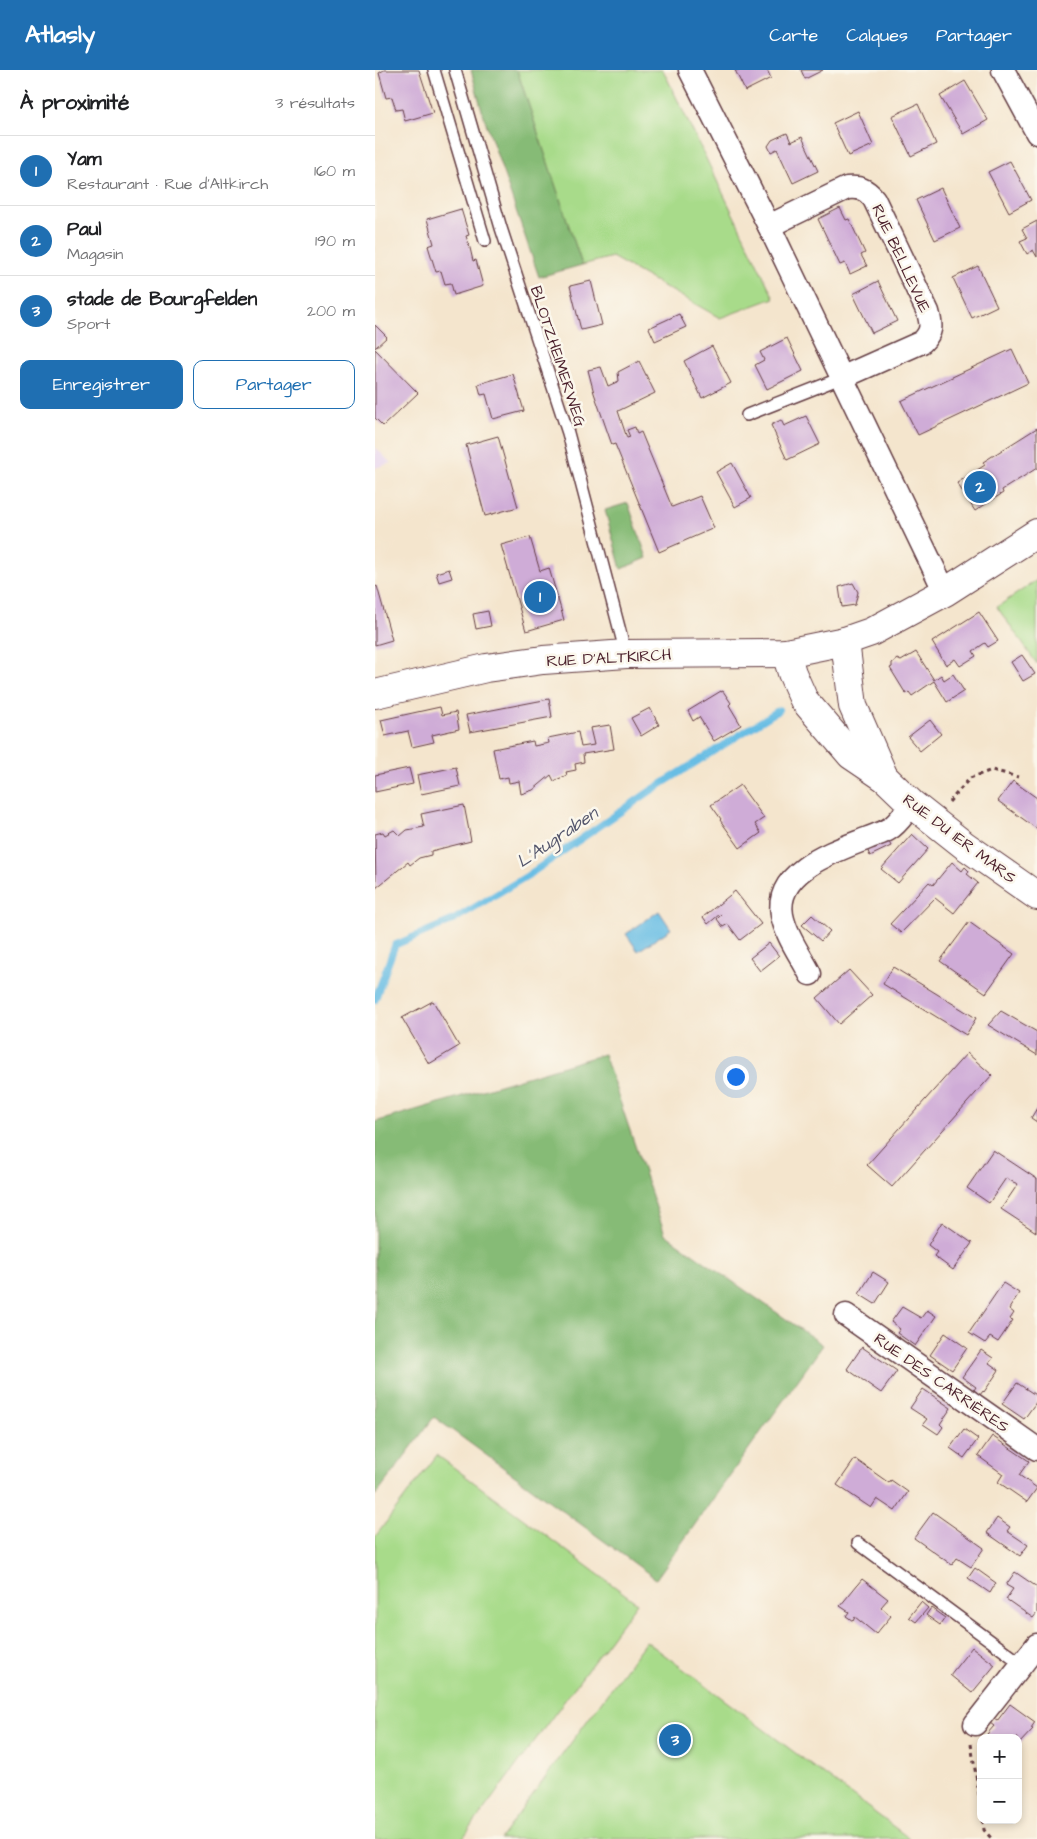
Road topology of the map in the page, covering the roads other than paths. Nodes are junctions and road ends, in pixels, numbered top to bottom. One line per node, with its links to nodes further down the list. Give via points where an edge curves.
1 (435, 70): 7 (lane)
2 (455, 70): 14 (lane, BLOTZHEIMERWEG, via 501,228 568,433)
3 (690, 70): 6 (street)
4 (1003, 70): 5 (street)
5 (1037, 133)
6 (769, 226): 8 (street); 8 (street, RUE BELLEVUE, via 847,188 859,187 875,198 928,312 930,334 922,342)
7 (485, 241)
8 (841, 378): 9 (lane); 11 (street)
9 (747, 415)
10 (1037, 533): 11 (main road, RUE D'ALTKIRCH)
11 (945, 592): 12 (main road, RUE D'ALTKIRCH, via 871,632)
12 (845, 641): 13 (main road, RUE D'ALTKIRCH); 16 (main road, RUE DU 1ER MARS, via 853,706)
13 (786, 653): 14 (main road, RUE D'ALTKIRCH); 16 (main road, RUE DU 1ER MARS, via 804,700 851,755)
14 (626, 654): 15 (main road, RUE D'ALTKIRCH, via 486,668)
15 (375, 694)
16 (885, 778): 17 (main road, RUE DU 1ER MARS)
17 (913, 804): 18 (main road, RUE DU 1ER MARS, via 964,845); 19 (street, via 889,829 813,863 787,886 782,913 785,925)
18 (1037, 896)
19 (810, 974)
20 (846, 1315): 21 (street, RUE DES CARRIÈRES)
21 (1037, 1449)
22 (858, 1542): 24 (lane)
23 (1037, 1645): 24 (street)
24 (1023, 1664): 25 (street)
25 (975, 1724)

